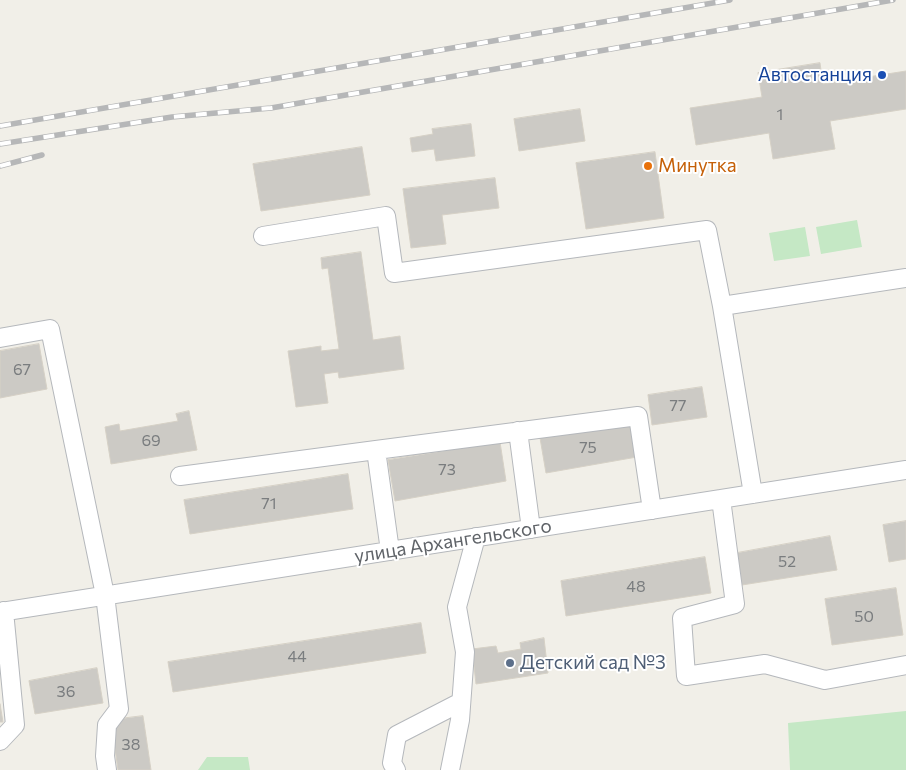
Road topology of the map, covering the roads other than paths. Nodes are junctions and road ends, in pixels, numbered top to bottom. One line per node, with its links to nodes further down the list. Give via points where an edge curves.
1 (264, 236): 3 (street, via 386,216 394,273 707,230)
2 (906, 278): 3 (street)
3 (722, 306): 9 (street)
4 (0, 338): 15 (street, via 50,329)
5 (518, 432): 6 (street); 11 (street, via 638,416); 12 (street)
6 (376, 450): 8 (street); 14 (street)
7 (906, 470): 9 (street, улица Архангельского)
8 (180, 476)
9 (753, 494): 10 (street, улица Архангельского)
10 (721, 499): 11 (street, улица Архангельского); 17 (street, via 734,604 682,618 686,676 765,664 825,680)
11 (652, 510): 12 (street, улица Архангельского)
12 (531, 529): 13 (street, улица Архангельского)
13 (476, 537): 14 (street, улица Архангельского); 18 (street, via 457,607 465,652)
14 (390, 551): 15 (street, улица Архангельского)
15 (105, 595): 16 (street, улица Архангельского); 20 (street, via 119,710 107,725)
16 (2, 611): 19 (street, via 15,725)
17 (906, 664)
18 (461, 702): 21 (street, via 397,735 392,763); 22 (street)
19 (0, 741)
20 (107, 770)
21 (396, 770)
22 (450, 770)

